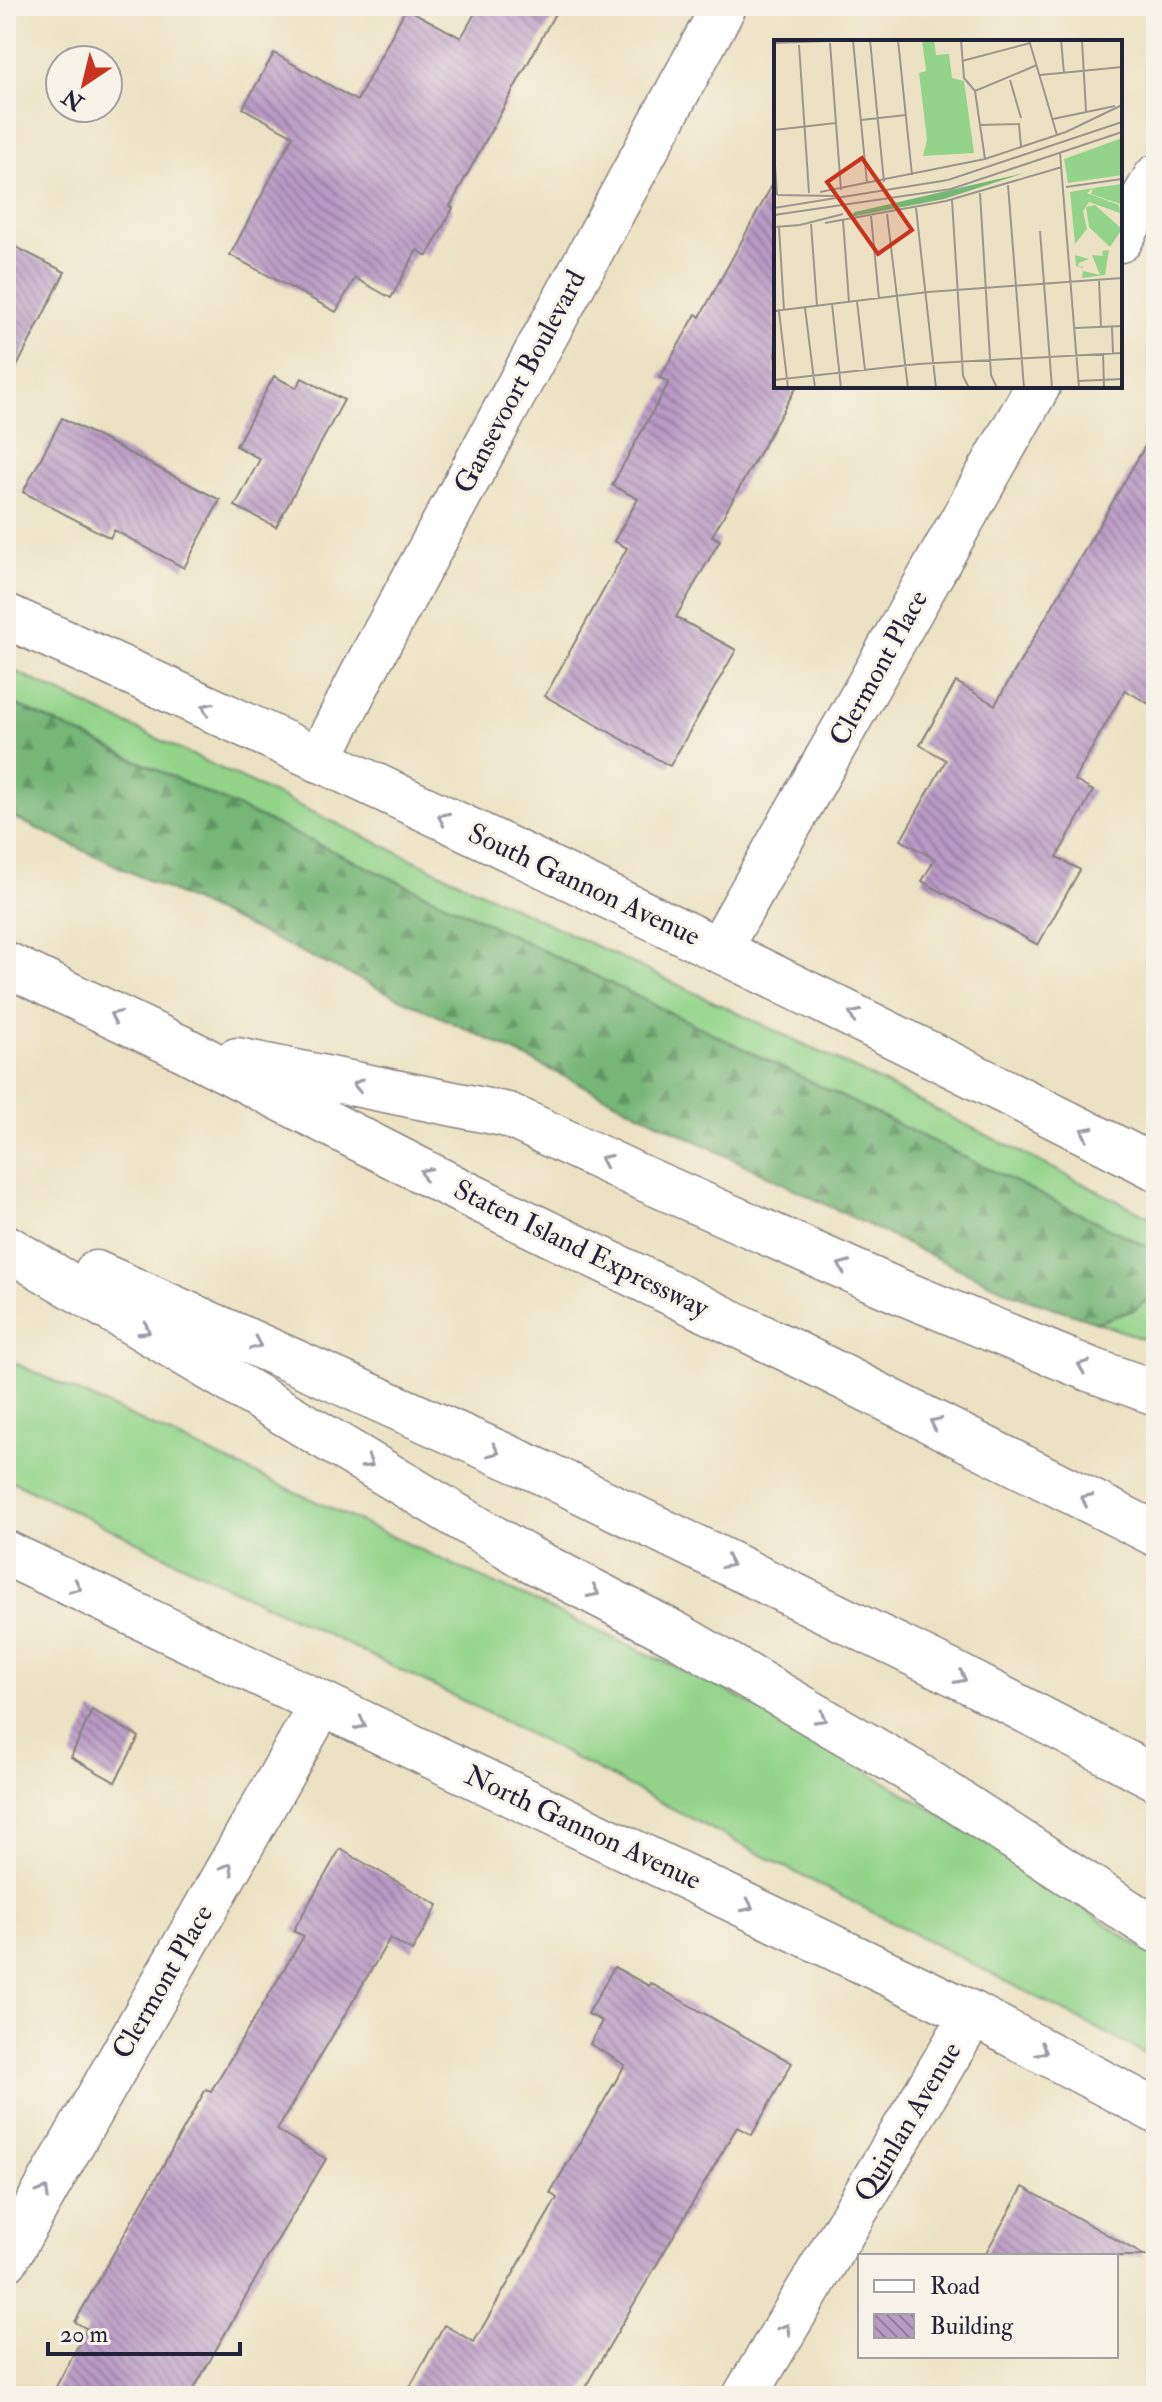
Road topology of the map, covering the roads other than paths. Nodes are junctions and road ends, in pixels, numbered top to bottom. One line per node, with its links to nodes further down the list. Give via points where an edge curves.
1 (724, 6): 6 (main road, Gansevoort Boulevard)
2 (1156, 177): 3 (main road)
3 (1122, 236)
4 (1037, 388): 7 (main road, Clermont Place)
5 (6, 616): 6 (main road, South Gannon Avenue, one-way to 5)
6 (319, 760): 7 (main road, South Gannon Avenue, one-way to 6)
7 (719, 949): 10 (main road, South Gannon Avenue, one-way to 7)
8 (6, 964): 9 (main road, Staten Island Expressway, one-way to 8)
9 (186, 1050): 13 (main road, one-way to 9, via 896,1290 508,1115); 14 (main road, Staten Island Expressway, one-way to 9)
10 (1156, 1168)
11 (6, 1233): 17 (main road, one-way to 17, via 548,1475)
12 (6, 1247): 18 (main road, one-way to 18, via 524,1556 690,1643 911,1771)
13 (1156, 1393)
14 (1156, 1534)
15 (6, 1553): 16 (main road, North Gannon Avenue, one-way to 16)
16 (321, 1705): 19 (main road, North Gannon Avenue, one-way to 19); 21 (main road, Clermont Place, one-way to 16)
17 (1156, 1778)
18 (1156, 1930)
19 (973, 2014): 20 (main road, North Gannon Avenue, one-way to 20); 22 (main road, Quinlan Avenue, one-way to 19)
20 (1156, 2111)
21 (6, 2260)
22 (745, 2396)

